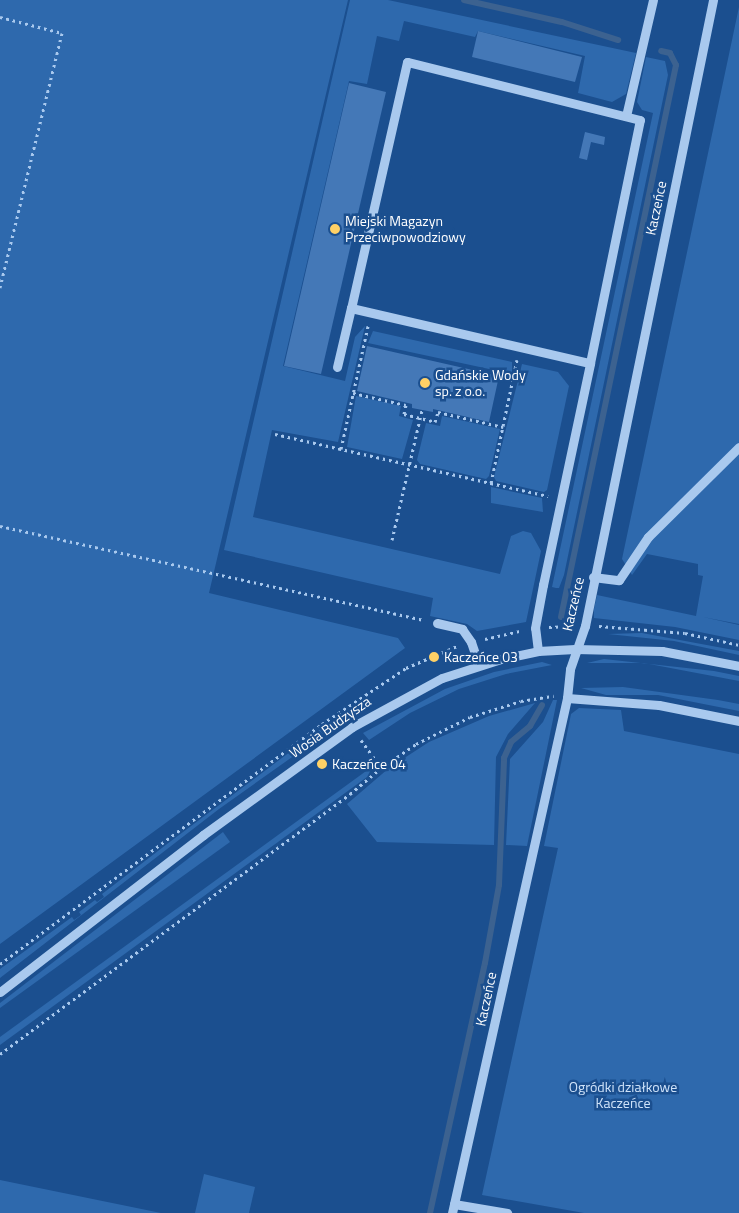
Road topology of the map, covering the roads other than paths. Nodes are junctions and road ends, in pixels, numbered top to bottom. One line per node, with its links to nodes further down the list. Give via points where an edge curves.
1 (653, 0): 3 (street)
2 (713, 0): 8 (street, Kaczeńce)
3 (626, 116): 4 (street, via 407,62); 5 (street, via 640,120)
4 (351, 308): 5 (street); 6 (street)
5 (590, 362): 11 (street, via 535,628)
6 (337, 367)
7 (739, 448): 8 (street, via 648,537 619,580)
8 (593, 577): 10 (street, Kaczeńce, via 585,626)
9 (437, 623): 12 (street, via 462,628 471,642)
10 (575, 648): 11 (street, Wosia Budzysza); 13 (street, Wosia Budzysza, via 662,652); 14 (street, Kaczeńce)
11 (538, 651): 12 (street, Wosia Budzysza)
12 (478, 665): 16 (street, Wosia Budzysza, via 406,695 352,727 203,835)
13 (739, 666)
14 (567, 698): 15 (street, via 659,704); 17 (street, Kaczeńce)
15 (739, 721)
16 (0, 992)
17 (453, 1209): 18 (street)
18 (507, 1213)

